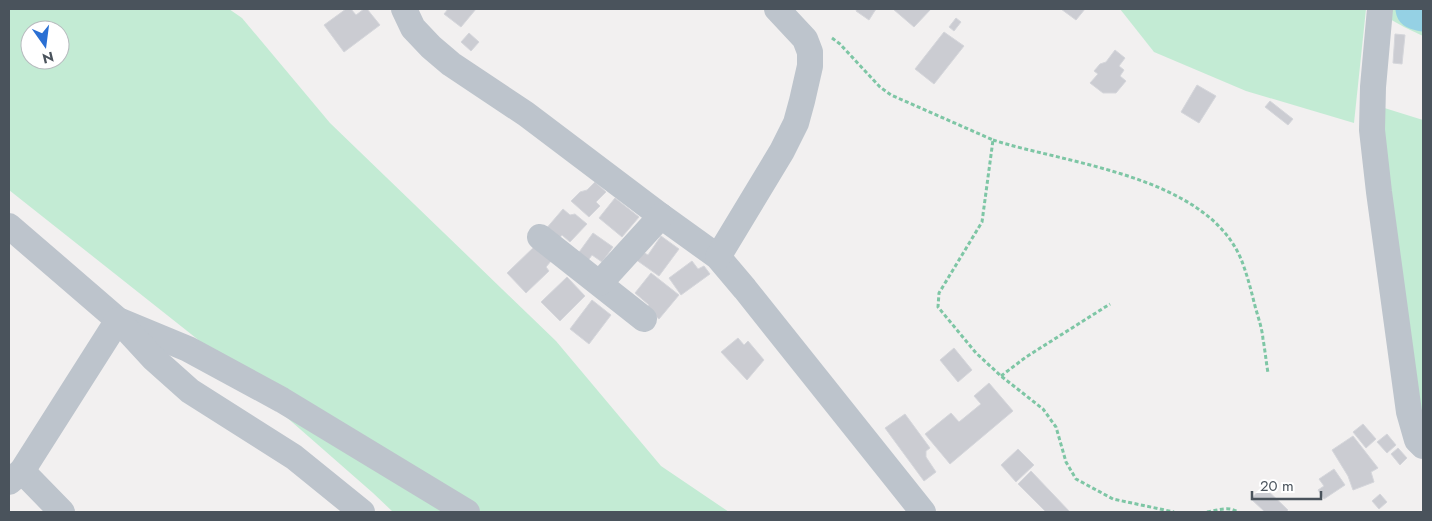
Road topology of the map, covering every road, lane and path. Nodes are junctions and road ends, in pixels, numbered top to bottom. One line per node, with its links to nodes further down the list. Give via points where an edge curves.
1 (404, 9): 6 (street, via 413,28 451,64 526,114)
2 (777, 9): 4 (street)
3 (1380, 10): 16 (street, via 1372,130 1409,412 1417,440)
4 (799, 33): 5 (path, via 829,36 891,95); 9 (street, via 810,52 810,66 796,124)
5 (993, 140): 14 (path, via 1120,172 1174,195 1206,214 1224,230 1240,257 1263,337); 15 (path, via 982,222 939,293 938,308 976,353)
6 (661, 216): 9 (street); 10 (street)
7 (9, 226): 13 (street)
8 (540, 237): 10 (street)
9 (718, 257): 21 (street)
10 (600, 283): 12 (street)
11 (1110, 304): 15 (path)
12 (644, 318)
13 (118, 320): 17 (street); 19 (street, via 190,391 294,457); 20 (street, via 188,349 282,400)
14 (1268, 372)
15 (1001, 376): 22 (path, via 1043,409 1056,427 1066,462 1076,479 1113,499)
16 (1423, 446)
17 (16, 476): 18 (street)
18 (62, 512)
19 (362, 512)
20 (466, 512)
21 (923, 512)
22 (1174, 512)
23 (1208, 512): 24 (path, via 1233,509)
24 (1238, 512)

